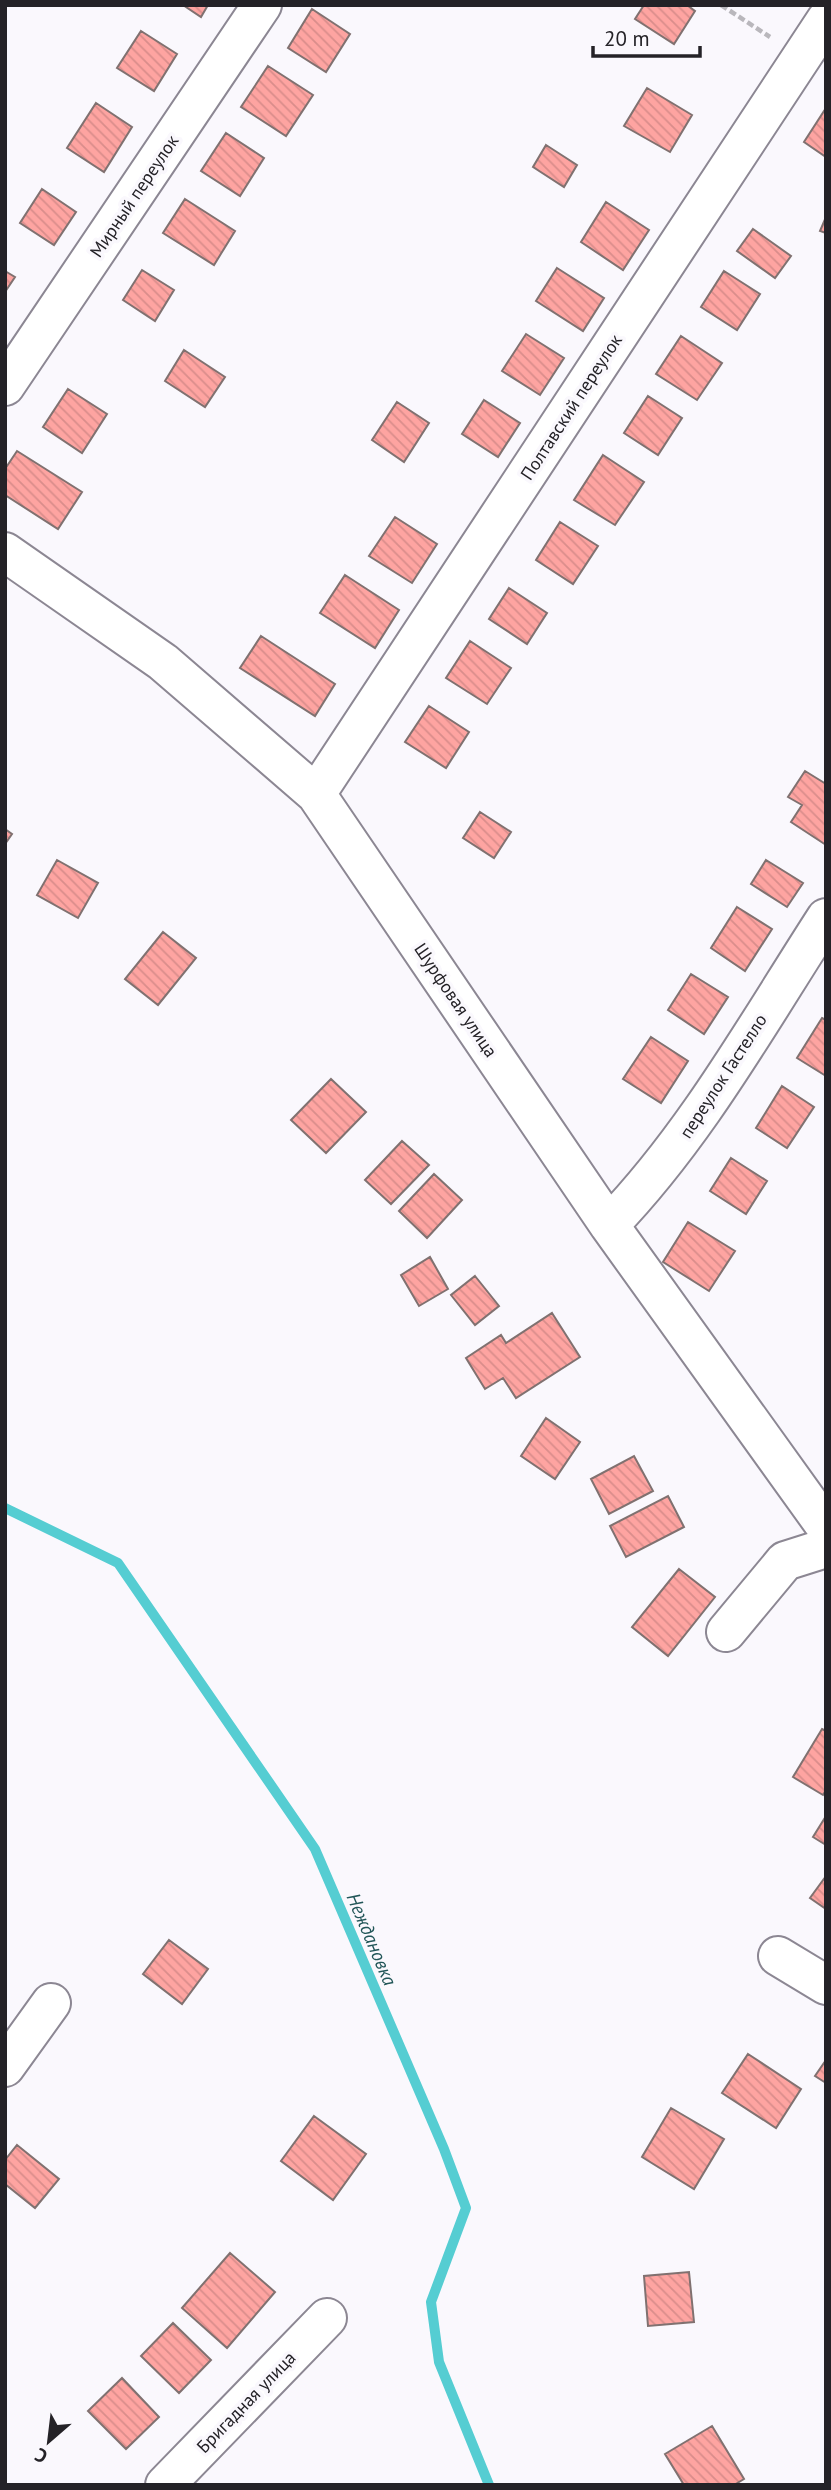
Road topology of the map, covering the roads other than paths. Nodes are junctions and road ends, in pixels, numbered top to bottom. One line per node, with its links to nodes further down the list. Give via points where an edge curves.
1 (262, 5): 4 (street, Мирный переулок)
2 (801, 5): 3 (street)
3 (826, 21): 6 (street, Полтавский переулок)
4 (5, 386)
5 (5, 552): 6 (street, Шурфовая улица, via 163,662)
6 (316, 794): 8 (street, Шурфовая улица)
7 (826, 918): 8 (street, переулок Гастелло, via 682,1139 652,1181)
8 (609, 1224): 9 (street, Шурфовая улица)
9 (826, 1527)
10 (826, 1548): 11 (street, via 785,1561)
11 (726, 1632)
12 (778, 1955): 13 (street)
13 (826, 1985)
14 (51, 2003): 15 (street)
15 (5, 2067)
16 (327, 2318): 17 (street, Бригадная улица)
17 (165, 2485)

